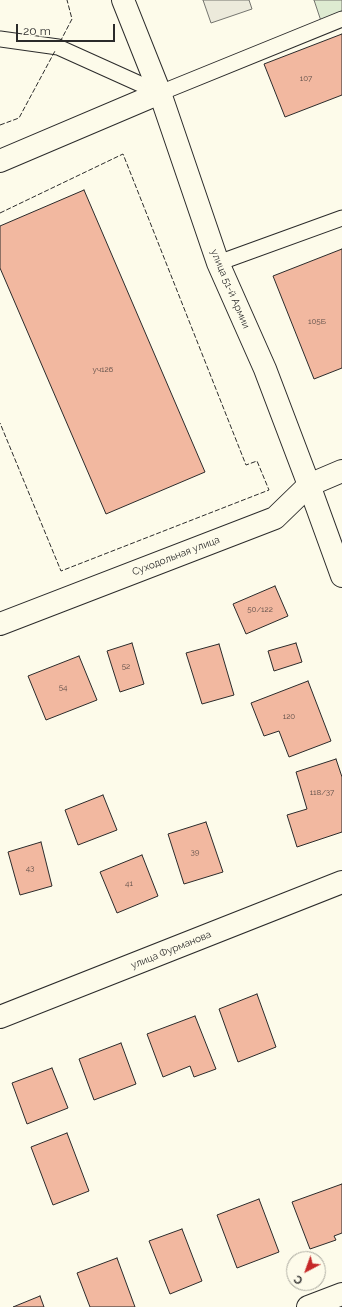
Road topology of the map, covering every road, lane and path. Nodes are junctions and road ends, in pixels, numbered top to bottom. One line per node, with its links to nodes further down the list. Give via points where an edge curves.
1 (123, 0): 4 (street, улица 51-й Армии)
2 (342, 19): 4 (lane)
3 (0, 39): 4 (lane, via 58,47)
4 (160, 93): 5 (street); 7 (street, улица 51-й Армии)
5 (0, 161)
6 (342, 218): 7 (lane)
7 (218, 263): 9 (street, улица 51-й Армии, via 265,369)
8 (342, 471): 9 (street, Суходольная улица)
9 (309, 485): 10 (street, улица 51-й Армии); 11 (street, Суходольная улица, via 275,518)
10 (342, 576)
11 (0, 624)
12 (342, 882): 13 (street, улица Фурманова)
13 (0, 1017)
14 (342, 1294): 15 (street)
15 (308, 1307)

